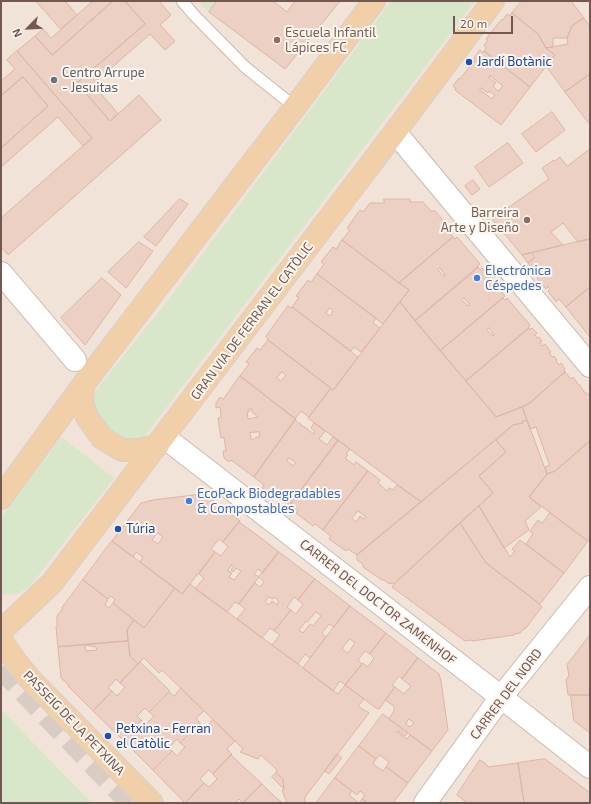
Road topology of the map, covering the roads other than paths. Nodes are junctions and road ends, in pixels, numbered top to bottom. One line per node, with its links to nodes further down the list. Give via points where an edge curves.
1 (182, 1): 4 (lane, via 245,67)
2 (374, 1): 4 (main road)
3 (493, 1): 5 (main road, GRAN VIA DE FERRAN EL CATÒLIC)
4 (295, 107): 9 (main road)
5 (395, 132): 8 (street); 10 (main road, GRAN VIA DE FERRAN EL CATÒLIC)
6 (1, 273): 7 (street)
7 (75, 360)
8 (590, 366)
9 (82, 385): 10 (main road, via 82,401 87,417 102,438 122,450 139,450); 11 (main road)
10 (161, 441): 13 (main road, GRAN VIA DE FERRAN EL CATÒLIC, via 52,583); 15 (street, CARRER DEL DOCTOR ZAMENHOF)
11 (1, 498)
12 (590, 587): 15 (street, CARRER DEL NORD)
13 (1, 631)
14 (1, 640): 17 (main road, PASSEIG DE LA PETXINA, via 30,679)
15 (501, 697): 16 (street, CARRER DEL DOCTOR ZAMENHOF); 18 (street, CARRER DEL NORD)
16 (590, 767)
17 (152, 803)
18 (425, 803)

